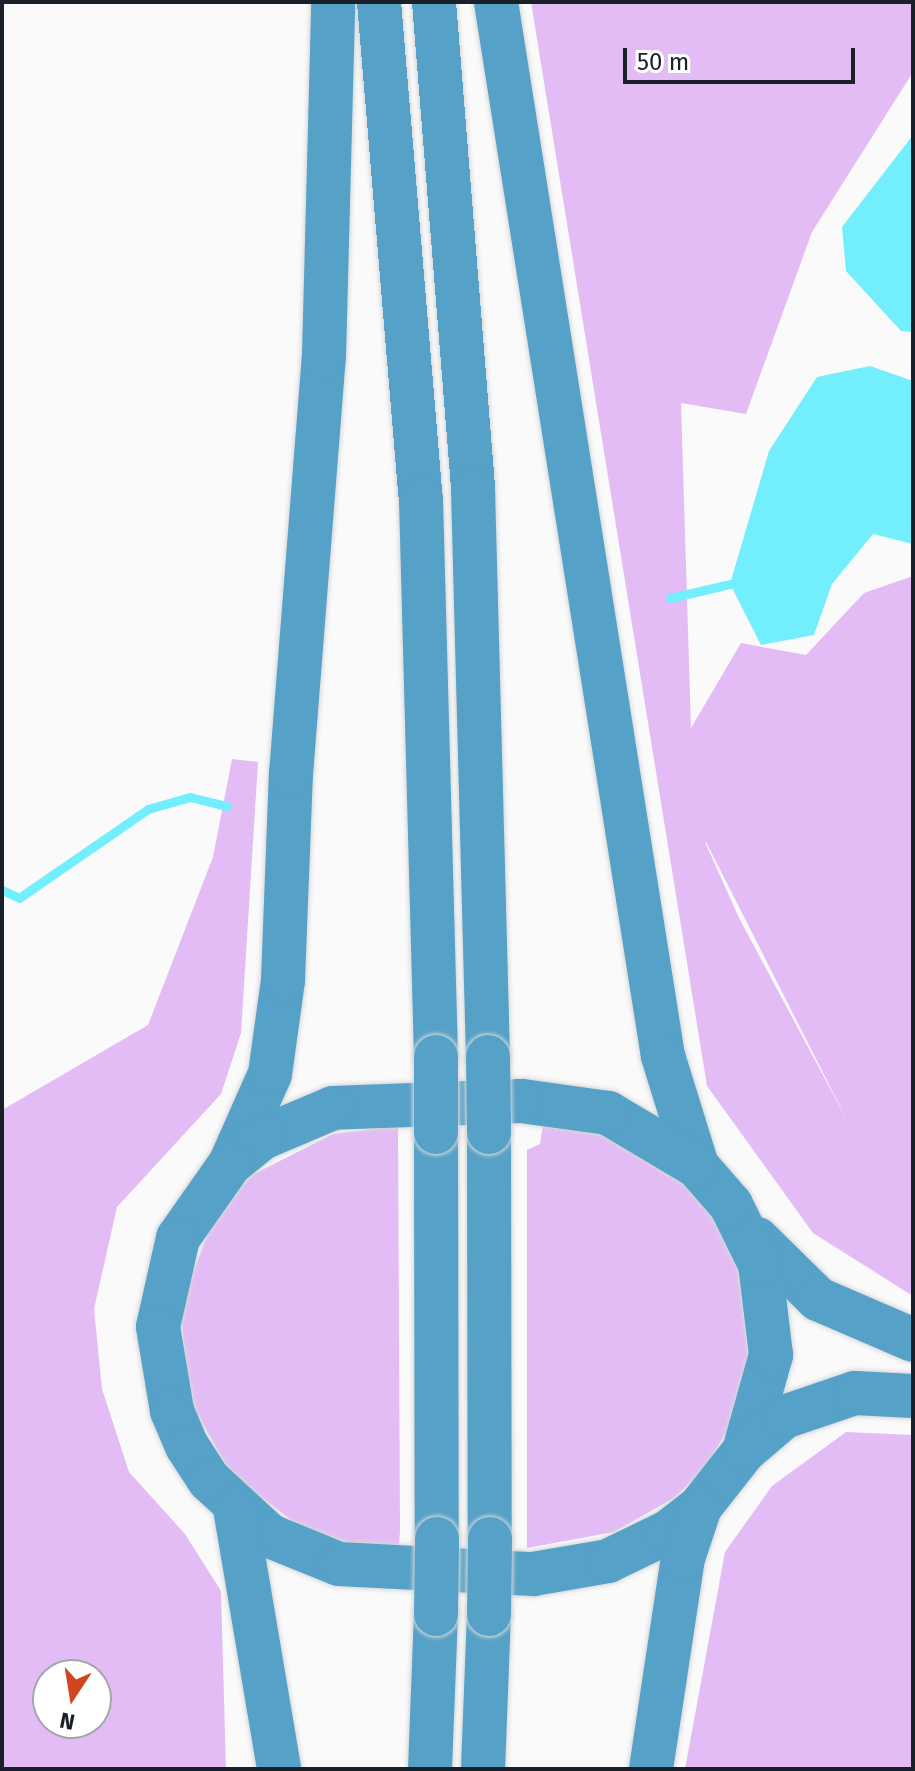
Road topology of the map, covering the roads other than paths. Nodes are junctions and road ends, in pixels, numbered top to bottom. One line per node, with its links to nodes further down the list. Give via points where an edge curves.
1 (333, 2): 5 (highway, via 324,356 291,774 283,980 270,1074)
2 (379, 2): 14 (highway, bridge, via 421,499 436,1057 437,1539)
3 (434, 2): 15 (highway, bridge, via 473,489 489,1132 490,1539)
4 (496, 2): 6 (highway, via 663,1056)
5 (230, 1164): 6 (highway, via 262,1138 333,1108 521,1101 608,1113); 12 (highway, via 178,1238 158,1327 172,1411 209,1480)
6 (697, 1166): 7 (highway)
7 (731, 1205): 8 (highway, via 811,1293 874,1328); 10 (highway, via 760,1264 771,1326 767,1383)
8 (913, 1340)
9 (913, 1396): 10 (highway, via 871,1391 829,1399 784,1417)
10 (744, 1451): 11 (highway)
11 (700, 1507): 12 (highway, via 634,1550 533,1574 350,1567 282,1542); 16 (highway, via 683,1558)
12 (235, 1508): 13 (highway)
13 (279, 1769)
14 (430, 1769)
15 (483, 1769)
16 (651, 1769)

